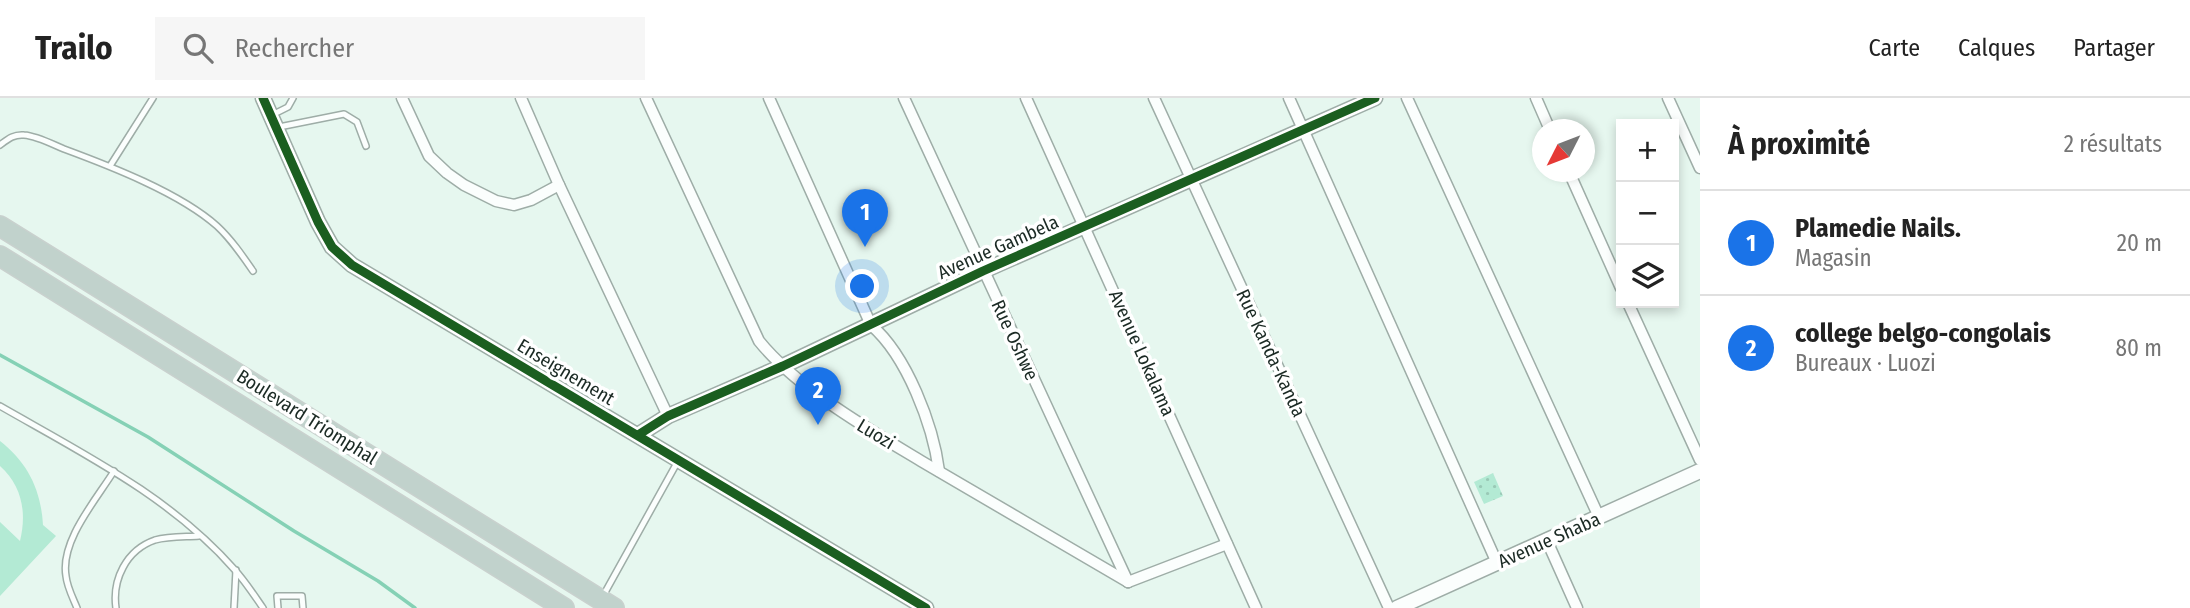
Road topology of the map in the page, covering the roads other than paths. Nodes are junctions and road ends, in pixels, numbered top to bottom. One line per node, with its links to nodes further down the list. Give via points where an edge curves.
1 (153, 98): 21 (lane)
2 (263, 98): 17 (street, Enseignement)
3 (293, 98): 17 (lane)
4 (401, 98): 25 (street, via 429,156 464,185 514,205)
5 (521, 98): 25 (street)
6 (646, 98): 34 (street, Luozi, via 758,341)
7 (769, 98): 33 (street)
8 (904, 98): 30 (street, Rue Oshwe)
9 (1026, 98): 27 (street, Avenue Lokalama)
10 (1154, 98): 23 (street, Rue Kanda-Kanda)
11 (1289, 98): 18 (street)
12 (1375, 98): 18 (street, Avenue Gambela)
13 (1407, 98): 43 (street)
14 (1536, 98): 16 (street)
15 (1668, 98): 22 (street)
16 (1545, 119)
17 (273, 122): 20 (lane, via 344,114 357,122); 37 (street, Enseignement, via 318,222 332,247 352,265)
18 (1303, 130): 23 (street, Avenue Gambela); 47 (street)
19 (0, 145): 21 (lane, via 13,136 30,136)
20 (366, 146)
21 (110, 166): 29 (lane, via 197,210 217,226)
22 (1700, 168)
23 (1191, 181): 27 (street, Avenue Gambela); 60 (street, Rue Kanda-Kanda)
24 (1573, 182): 31 (street)
25 (559, 185): 36 (street)
26 (0, 226): 50 (highway, Boulevard Triomphal)
27 (1085, 227): 30 (street, Avenue Gambela); 46 (street, Avenue Lokalama)
28 (0, 256): 57 (highway, Boulevard Triomphal)
29 (253, 271)
30 (983, 271): 33 (street, Avenue Gambela); 49 (street, Rue Oshwe)
31 (1616, 277)
32 (1630, 308): 39 (street)
33 (871, 325): 34 (street, Avenue Gambela); 41 (street, via 891,346 913,387 936,448)
34 (783, 366): 36 (street, Avenue Gambela); 41 (street, Luozi, via 855,421)
35 (0, 406): 40 (lane)
36 (668, 416): 37 (street, Avenue Gambela)
37 (638, 435): 38 (street, Enseignement)
38 (678, 459): 50 (lane); 58 (street, Enseignement)
39 (1700, 460)
40 (114, 471): 44 (lane); 51 (lane, via 73,535 67,555 65,575)
41 (939, 471): 49 (street, Luozi)
42 (1700, 471): 43 (street, Avenue Shaba)
43 (1599, 517): 45 (street, Avenue Shaba)
44 (200, 536): 48 (lane); 52 (lane, via 154,541 136,551 123,566 116,585)
45 (1547, 541): 47 (street, Avenue Shaba); 62 (street)
46 (1227, 544): 49 (street); 59 (street, Avenue Lokalama)
47 (1497, 563): 61 (street, Avenue Shaba)
48 (236, 570): 53 (lane); 54 (lane)
49 (1128, 582)
50 (604, 605)
51 (77, 608)
52 (116, 608)
53 (234, 608)
54 (263, 608)
55 (278, 608): 56 (lane, via 277,596 302,596)
56 (303, 608)
57 (564, 608)
58 (926, 608)
59 (1256, 608)
60 (1389, 608)
61 (1397, 608)
62 (1577, 608)

